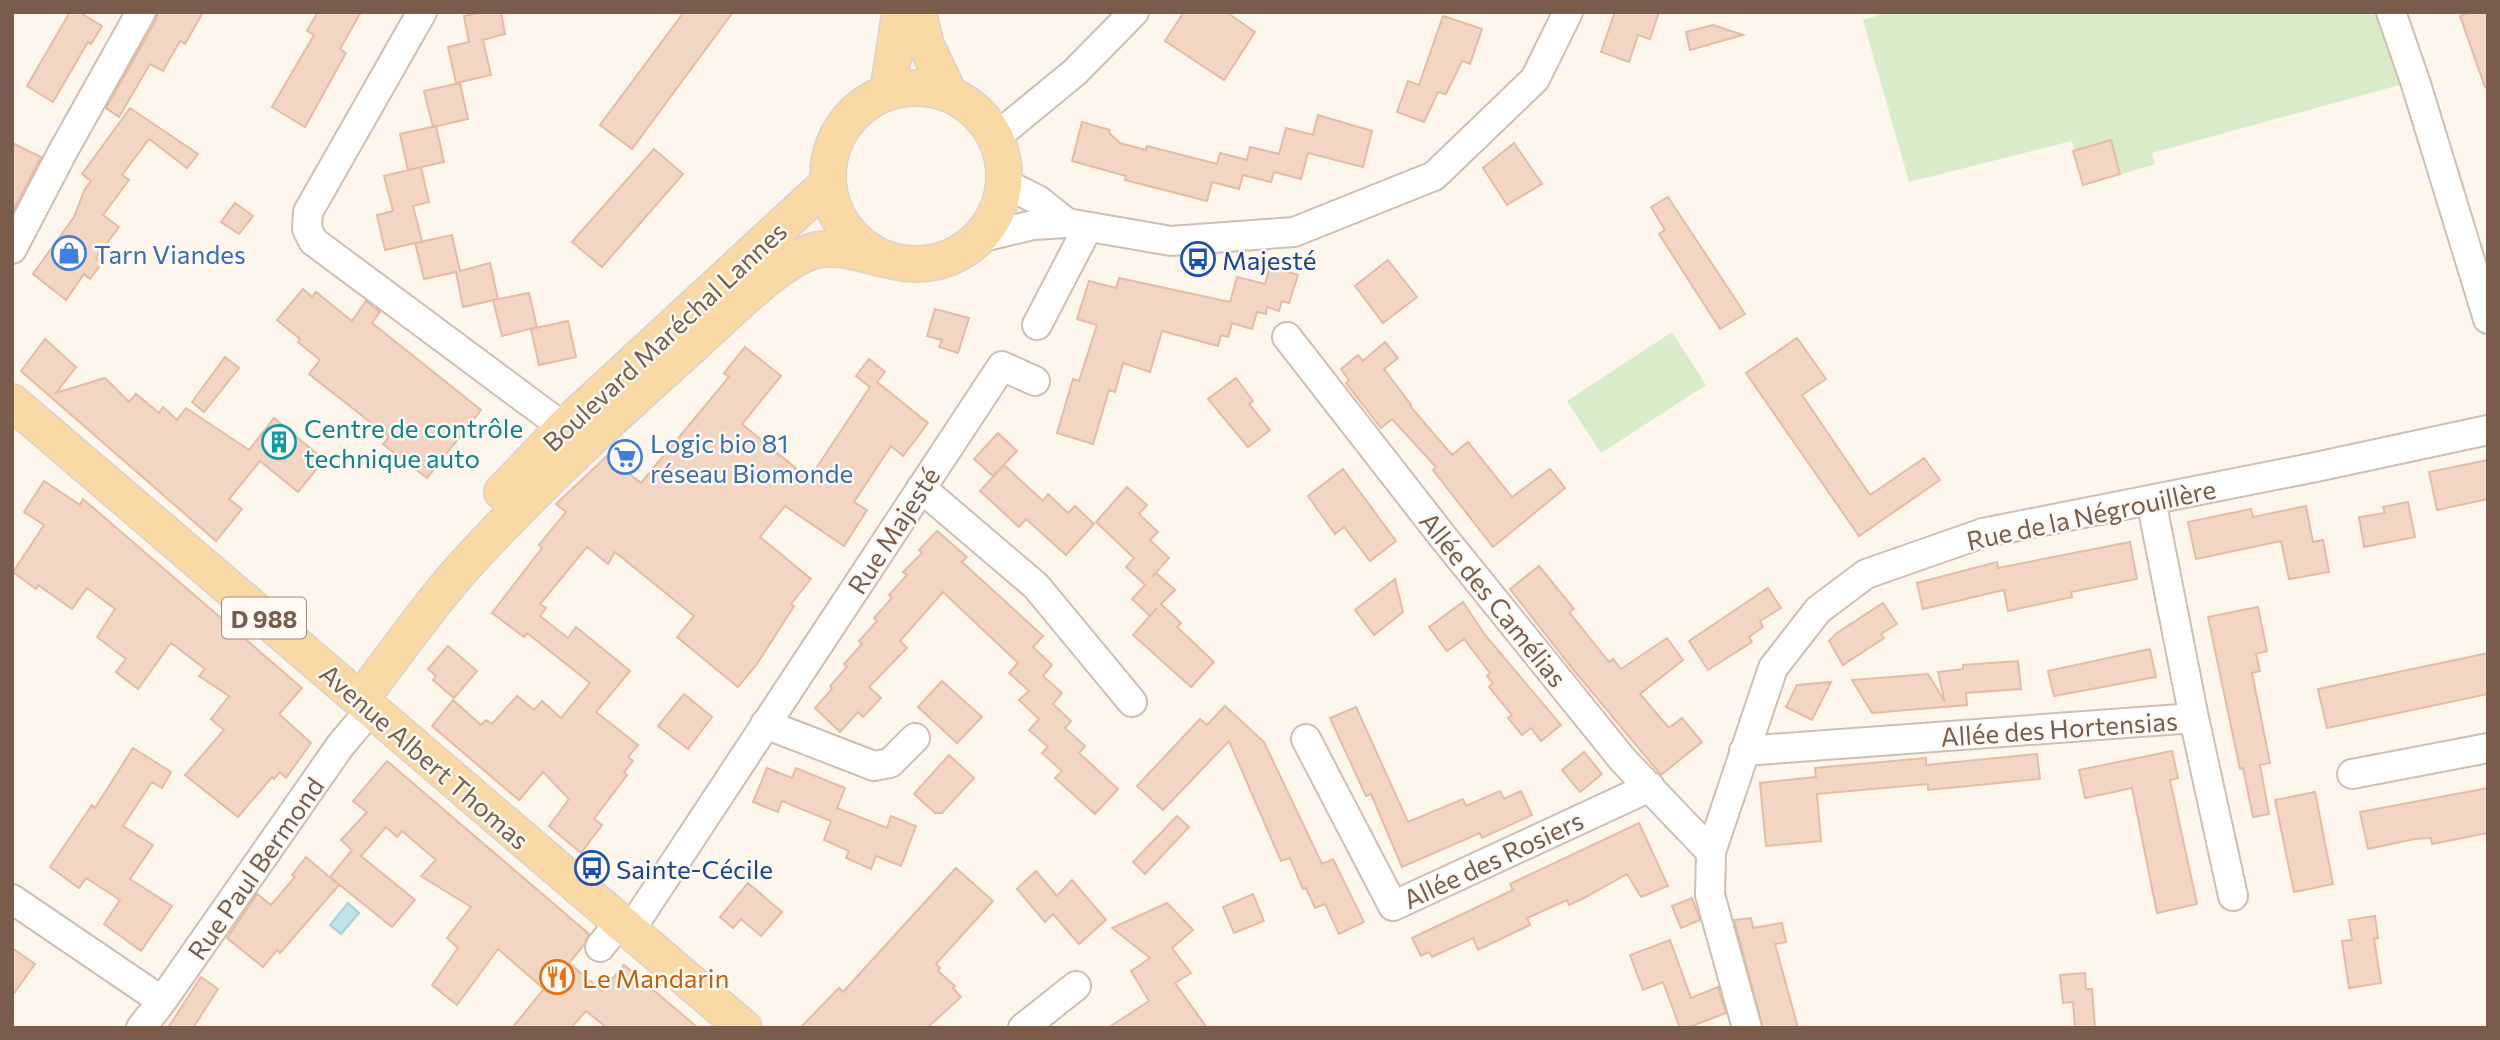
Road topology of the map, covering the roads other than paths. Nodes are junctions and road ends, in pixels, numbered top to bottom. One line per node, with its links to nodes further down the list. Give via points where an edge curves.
1 (141, 12): 15 (street)
2 (422, 12): 22 (street, via 308,212 307,229 313,241)
3 (900, 12): 8 (main road)
4 (918, 12): 9 (main road, via 926,45)
5 (1134, 12): 10 (street, via 1075,72)
6 (1568, 12): 13 (street, via 1535,79 1434,176 1294,232 1171,241)
7 (2391, 12): 17 (street)
8 (888, 91): 9 (main road, Boulevard Maréchal Lannes, via 929,87); 12 (main road, Boulevard Maréchal Lannes, via 862,105 841,127 830,154)
9 (949, 93): 10 (main road, Boulevard Maréchal Lannes, via 968,103)
10 (996, 137): 11 (main road, Boulevard Maréchal Lannes)
11 (1004, 183): 13 (street); 14 (main road, Boulevard Maréchal Lannes, via 1000,203)
12 (827, 184): 16 (main road, Boulevard Maréchal Lannes, via 833,209 846,232 865,249); 22 (main road, Boulevard Maréchal Lannes)
13 (1078, 225): 14 (street, via 1033,225); 18 (street)
14 (979, 238): 16 (main road, Boulevard Maréchal Lannes, via 936,262 912,265)
15 (12, 249)
16 (888, 260): 23 (main road, Boulevard Maréchal Lannes, via 835,248 794,261 758,286)
17 (2488, 319)
18 (1037, 325)
19 (1287, 337): 36 (street, Allée des Camélias, via 1443,537)
20 (1035, 381): 25 (street, Rue Majesté, via 1002,366)
21 (12, 402): 27 (main road, Avenue Albert Thomas / D 988)
22 (564, 427): 23 (street); 27 (main road, Boulevard Maréchal Lannes, via 455,542 384,634)
23 (600, 428): 27 (main road, Boulevard Maréchal Lannes, via 467,564)
24 (2488, 430): 26 (street, Rue de la Négrouillère)
25 (921, 488): 28 (street, via 1036,586); 30 (street, Rue Majesté)
26 (2151, 500): 29 (street, Allée des Hortensias); 34 (street, Rue de la Négrouillère, via 1983,533 1866,575 1818,610 1773,668)
27 (358, 697): 40 (main road, Avenue Albert Thomas); 42 (street, Rue Paul Bermond, via 340,746)
28 (1132, 702)
29 (2194, 718): 34 (street, Allée des Hortensias); 38 (street)
30 (765, 724): 31 (street, via 874,766 890,763); 40 (street, Rue Majesté)
31 (915, 738)
32 (1307, 739): 36 (street, Allée des Rosiers, via 1393,906)
33 (2488, 748): 35 (street)
34 (1744, 751): 37 (street, Rue de la Négrouillère)
35 (2352, 774)
36 (1650, 788): 37 (street, Allée des Camélias)
37 (1711, 852): 46 (street, Rue de la Négrouillère, via 1710,895)
38 (2233, 896)
39 (12, 899): 42 (street)
40 (611, 926): 44 (main road, Avenue Albert Thomas)
41 (1076, 986): 45 (street)
42 (162, 1001): 43 (street, Rue Paul Bermond)
43 (141, 1028)
44 (744, 1028)
45 (1023, 1028)
46 (1747, 1028)

